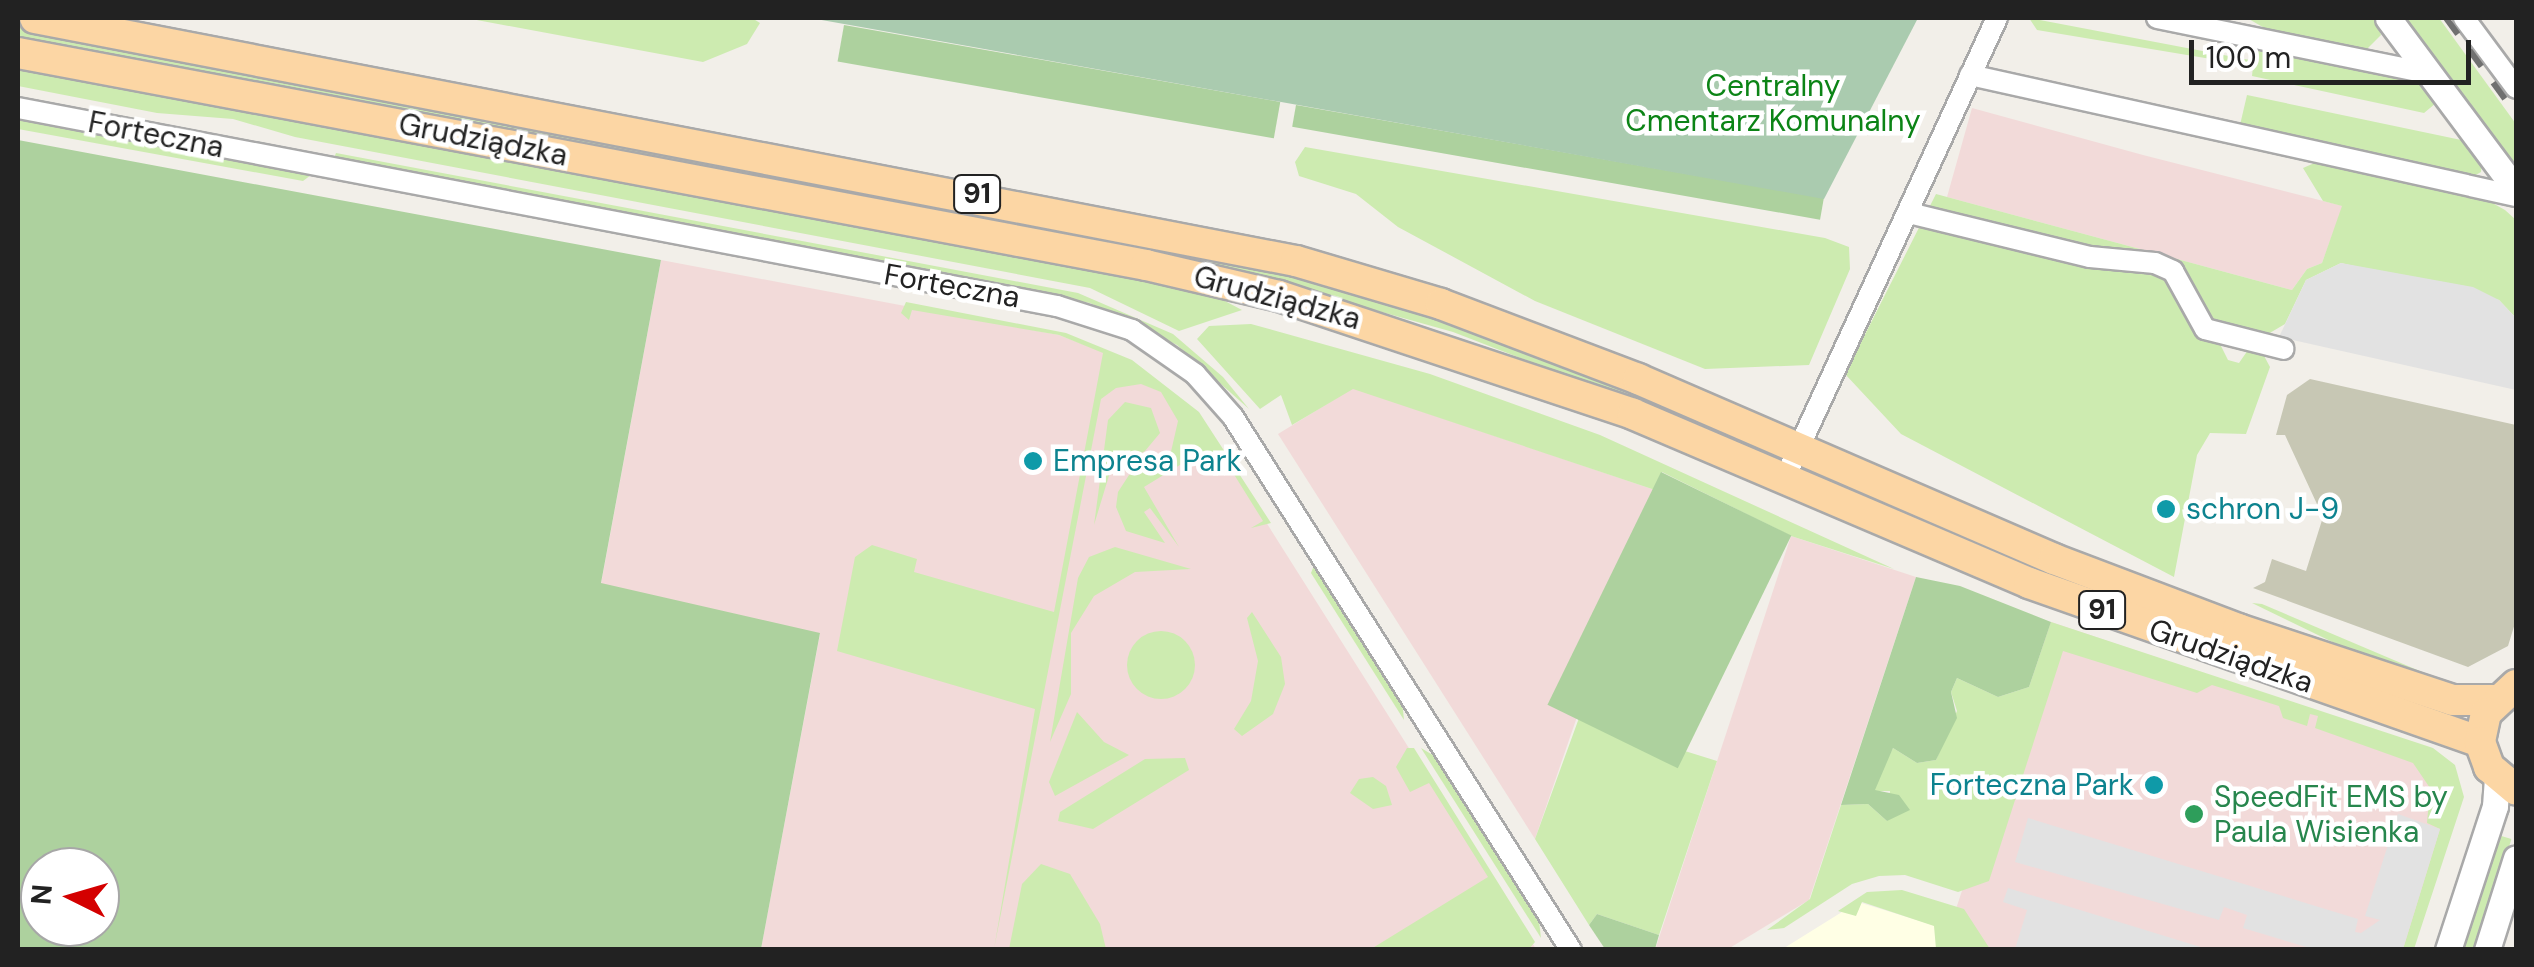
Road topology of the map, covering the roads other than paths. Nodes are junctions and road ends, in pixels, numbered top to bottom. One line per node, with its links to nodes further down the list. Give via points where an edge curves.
1 (35, 18): 14 (main road, Grudziądzka / 91, via 1296,260 1500,324)
2 (1997, 18): 8 (street)
3 (2157, 18): 7 (street)
4 (2388, 18): 7 (street)
5 (2464, 18): 9 (street)
6 (18, 53): 15 (main road, Grudziądzka / 91, via 1222,282 1462,352)
7 (2428, 72): 11 (street)
8 (1970, 74): 11 (street); 12 (street)
9 (2516, 88)
10 (18, 108): 20 (street, Forteczna, via 1041,302 1132,330 1194,374 1233,417)
11 (2516, 193)
12 (1908, 213): 13 (street, via 2090,257 2155,263 2173,271 2205,329); 14 (street)
13 (2284, 348)
14 (1798, 448): 15 (street); 16 (main road, Grudziądzka / 91, via 2054,559 2238,629 2453,700)
15 (1785, 478): 17 (main road, Grudziądzka / 91, via 2029,583)
16 (2506, 693): 17 (main road)
17 (2480, 742): 18 (main road)
18 (2507, 784): 21 (street)
19 (2516, 858): 22 (street)
20 (1570, 950)
21 (2448, 950)
22 (2486, 950)

